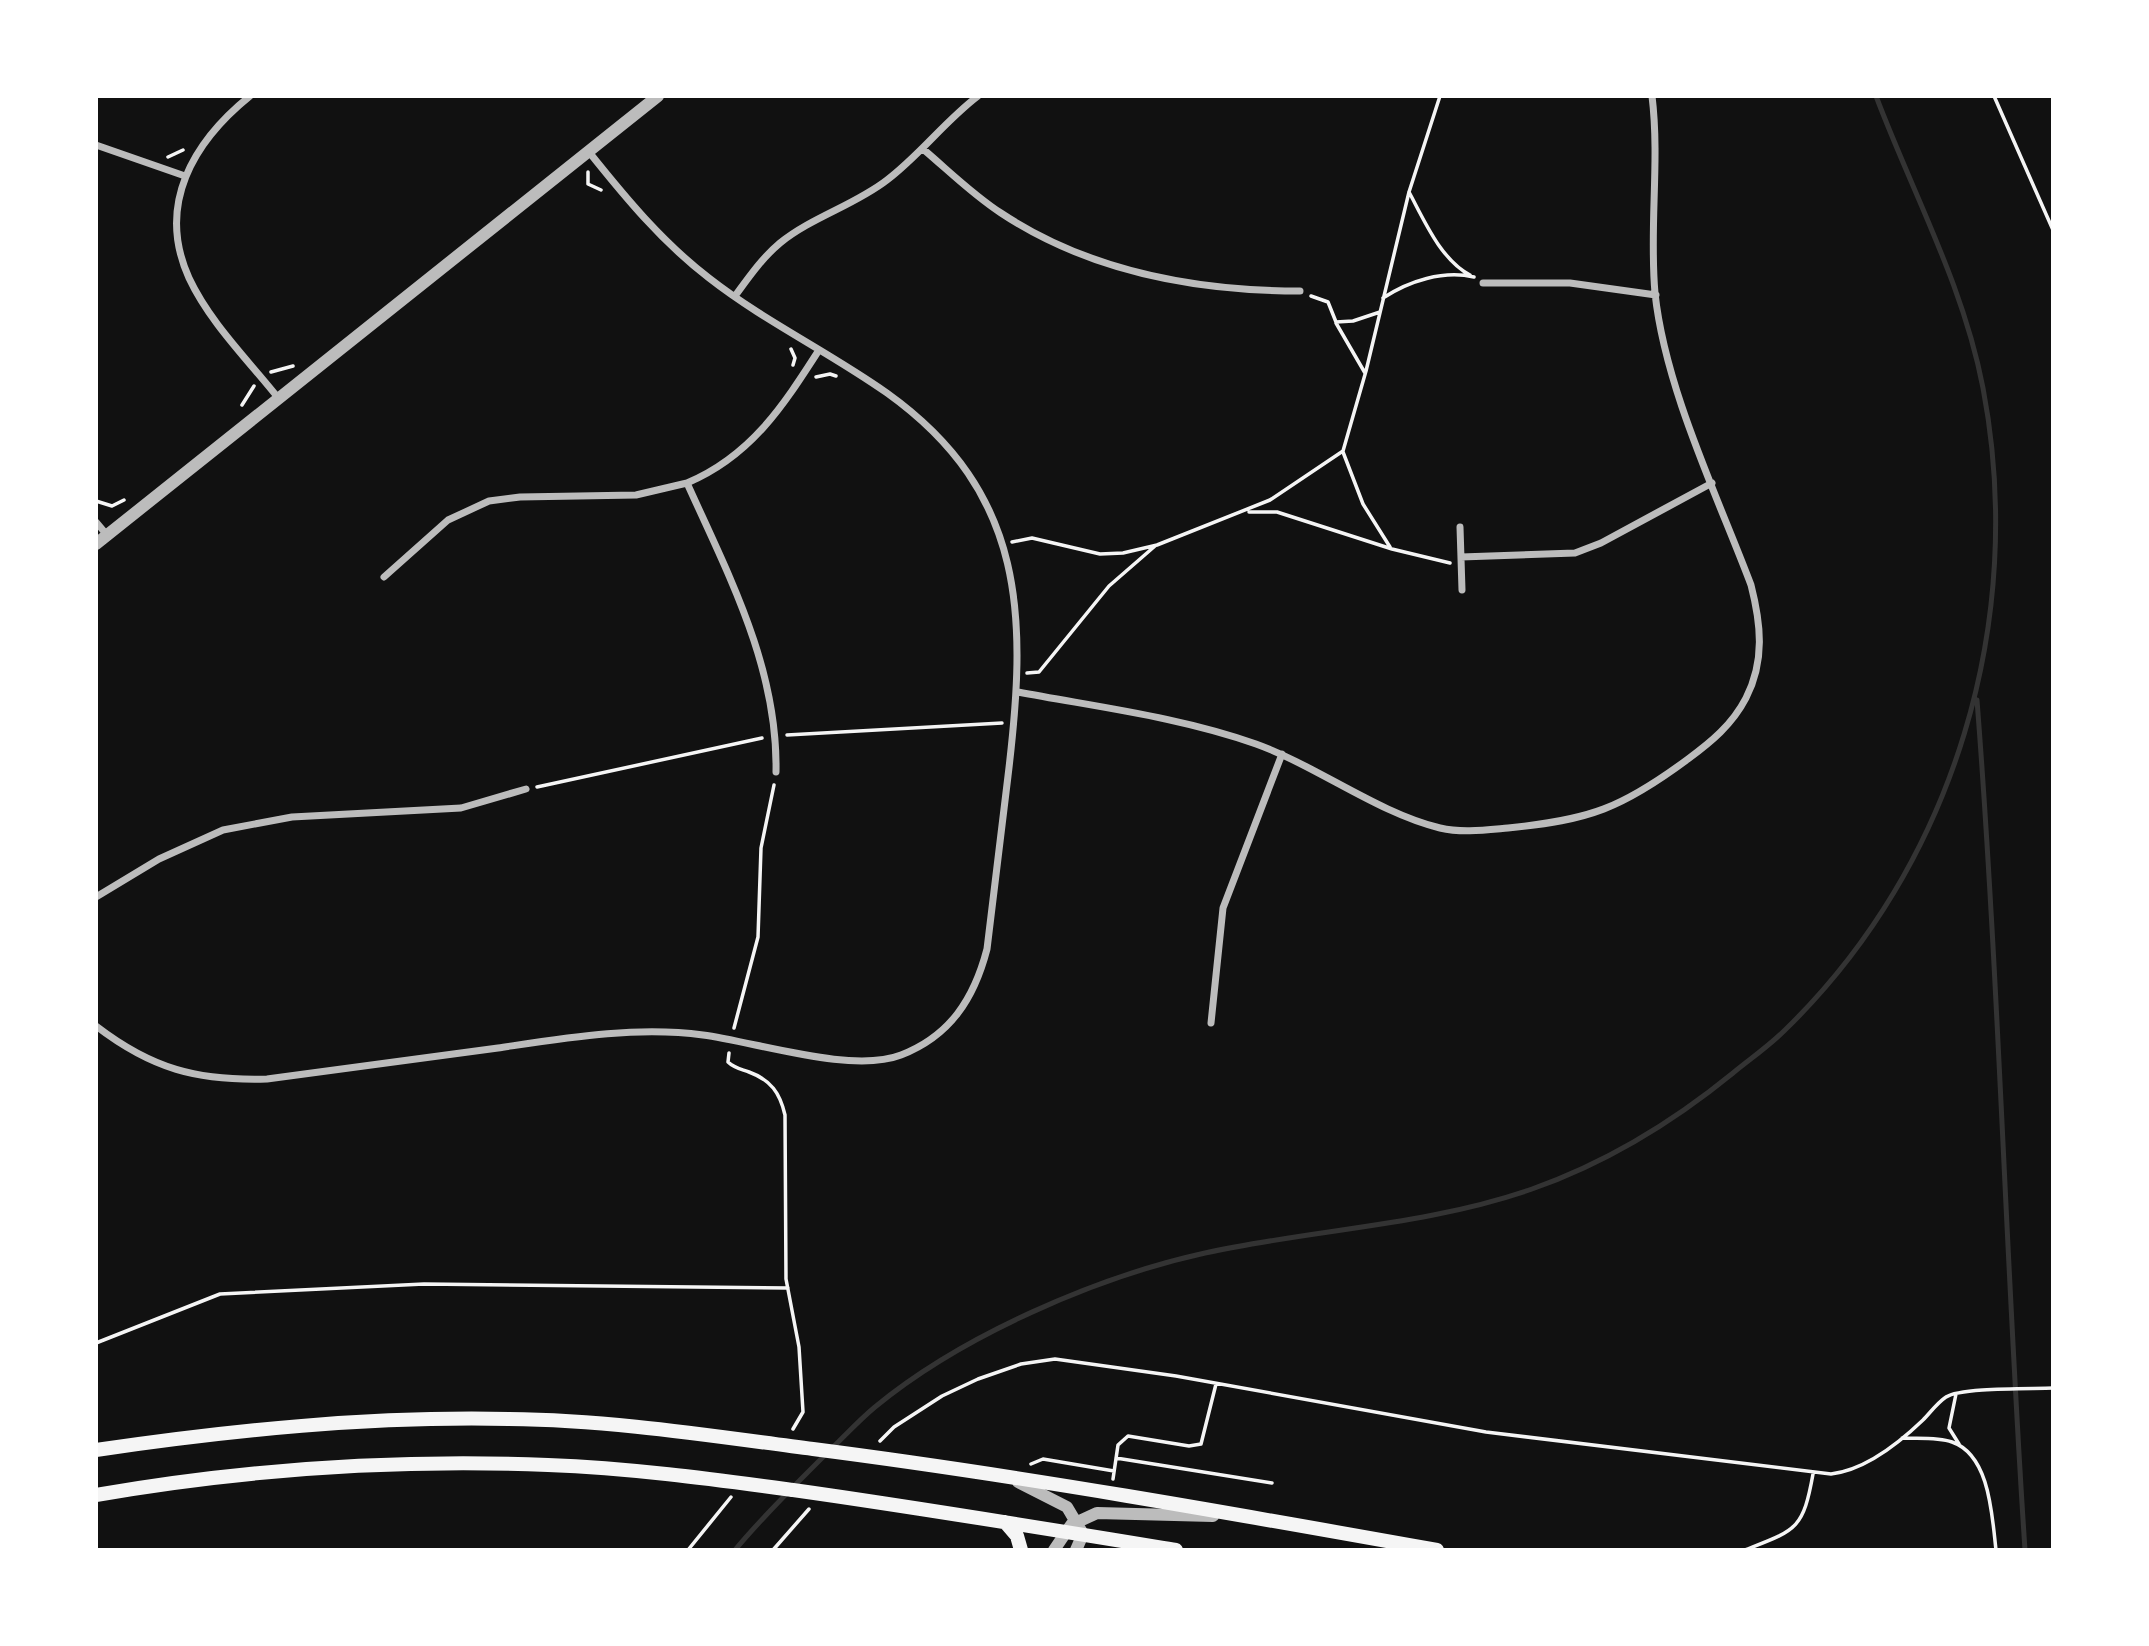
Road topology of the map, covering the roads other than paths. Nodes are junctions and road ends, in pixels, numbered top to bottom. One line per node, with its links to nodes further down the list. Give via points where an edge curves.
1 (250, 96): 8 (street, via 208,134)
2 (658, 96): 7 (street)
3 (978, 96): 6 (street)
4 (1652, 96): 11 (street)
5 (96, 145): 8 (street)
6 (923, 149): 10 (street, via 1000,212 1076,254 1159,279 1253,291); 12 (street, via 883,183 782,242 756,266)
7 (589, 152): 12 (street, via 666,243); 14 (street)
8 (185, 176): 14 (street, via 178,228 190,280 208,310)
9 (1483, 283): 11 (street, via 1570,283)
10 (1300, 291)
11 (1656, 295): 16 (street, via 1675,382)
12 (735, 296): 13 (street)
13 (819, 350): 15 (street, via 762,433 734,457); 24 (street, via 924,421 957,456 983,496 1014,587)
14 (279, 399): 19 (street)
15 (687, 483): 22 (street, via 636,495 489,501 448,520); 26 (street, via 757,645 777,735)
16 (1712, 483): 21 (street, via 1576,553); 25 (street, via 1759,617 1757,667 1746,698 1728,726 1646,791 1592,815 1472,832 1440,828 1409,817)
17 (96, 522): 19 (street)
18 (1460, 527): 21 (street)
19 (107, 535): 20 (street)
20 (96, 544)
21 (1461, 557): 23 (street)
22 (384, 577)
23 (1462, 590)
24 (1018, 692): 25 (street, via 1203,728); 30 (street, via 987,949 979,980 964,1009 942,1032 900,1055 853,1061 701,1035 643,1031 267,1079 224,1080 182,1073 143,1058)
25 (1282, 754): 29 (street, via 1223,908)
26 (776, 772)
27 (526, 789): 28 (street, via 461,808 280,818 223,830 159,859)
28 (96, 897)
29 (1211, 1023)
30 (96, 1026)
31 (96, 1450): 32 (main road, via 264,1428 403,1419 569,1421 648,1426)
32 (1003, 1475): 34 (main road); 36 (street, via 1056,1499)
33 (96, 1495): 35 (main road, via 298,1468 550,1465 721,1480)
34 (1253, 1517): 36 (street, via 1097,1513); 42 (main road)
35 (1005, 1522): 37 (main road); 38 (main road)
36 (1081, 1528): 37 (main road); 40 (street); 41 (main road)
37 (1065, 1532): 39 (street)
38 (1021, 1550)
39 (1054, 1550)
40 (1076, 1550)
41 (1176, 1550)
42 (1437, 1550)

